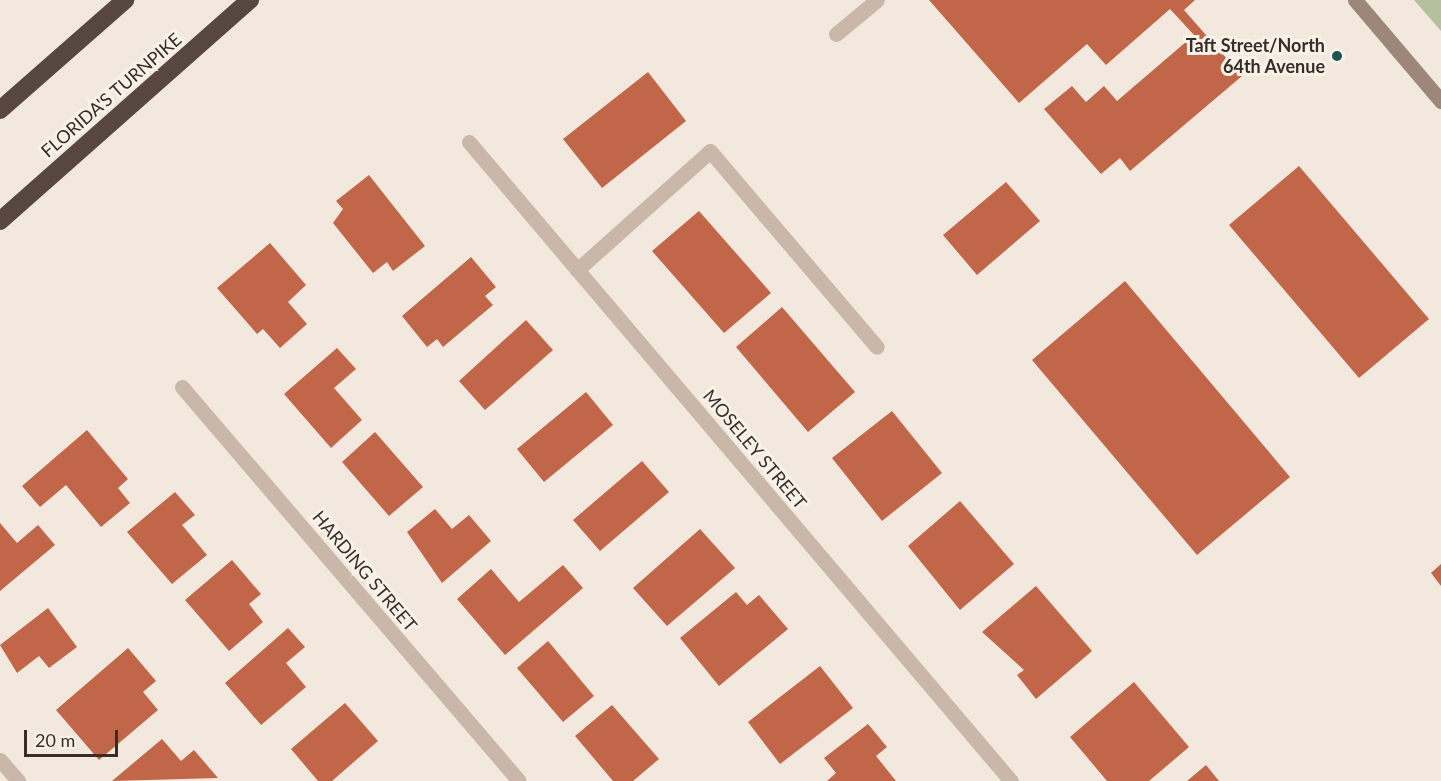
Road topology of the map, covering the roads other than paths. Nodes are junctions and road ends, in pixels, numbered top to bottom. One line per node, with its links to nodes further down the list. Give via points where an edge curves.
1 (125, 0): 7 (highway)
2 (250, 0): 9 (highway, FLORIDA'S TURNPIKE)
3 (876, 0): 5 (street)
4 (1355, 0): 6 (street)
5 (836, 34)
6 (1441, 100)
7 (0, 110)
8 (469, 142): 10 (street, MOSELEY STREET)
9 (0, 220)
10 (577, 270): 11 (street, via 710,151); 16 (street, MOSELEY STREET)
11 (877, 347)
12 (182, 387): 15 (street, HARDING STREET)
13 (0, 760): 14 (street)
14 (18, 781)
15 (519, 781)
16 (1011, 781)

